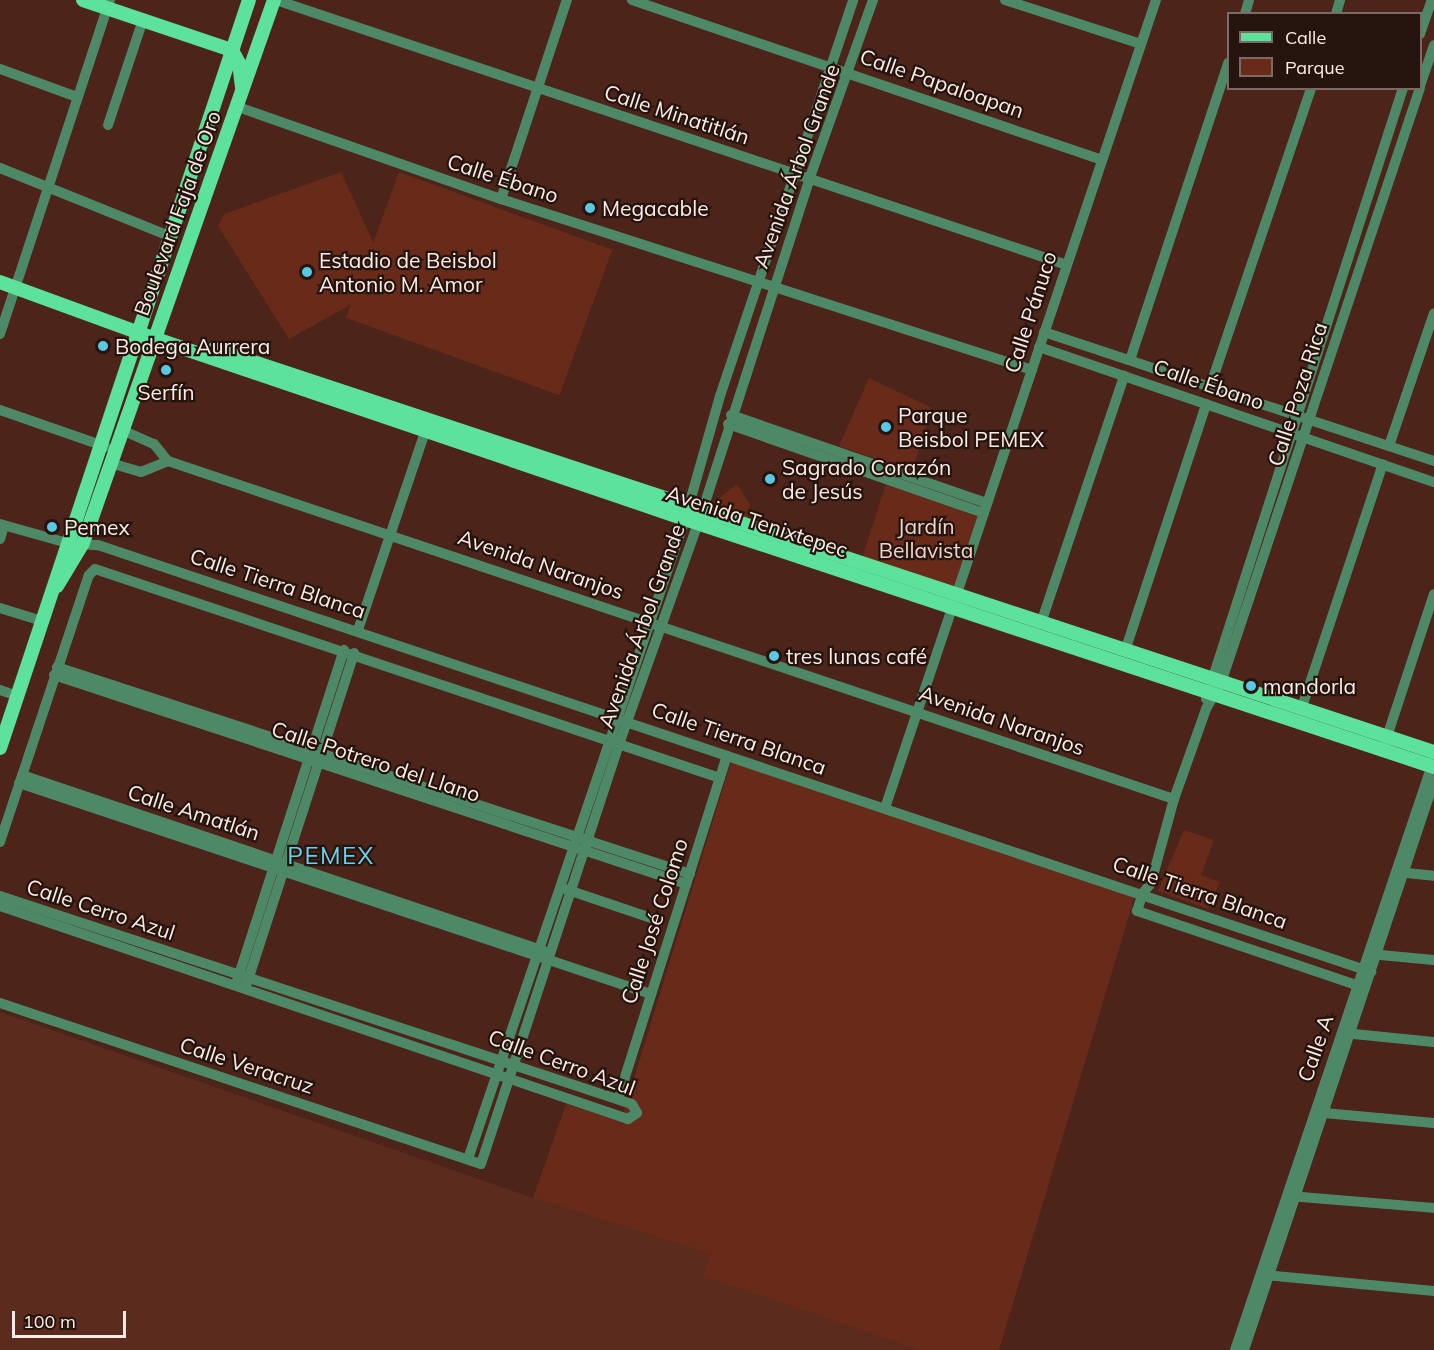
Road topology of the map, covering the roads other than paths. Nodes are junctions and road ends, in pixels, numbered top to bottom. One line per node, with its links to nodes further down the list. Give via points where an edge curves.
1 (83, 0): 11 (main road)
2 (249, 0): 16 (main road, Boulevard Faja de Oro)
3 (275, 0): 22 (street, Calle Minatitlán); 27 (main road, Boulevard Faja de Oro)
4 (567, 0): 22 (street)
5 (632, 0): 17 (street, Calle Papaloapan)
6 (853, 0): 17 (street, Avenida Árbol Grande)
7 (873, 0): 20 (street, Avenida Árbol Grande)
8 (1005, 0): 14 (street)
9 (1156, 0): 14 (street, Calle Pánuco)
10 (1432, 0): 13 (street)
11 (108, 4): 12 (main road); 26 (street)
12 (143, 20): 16 (main road); 28 (street)
13 (1422, 28)
14 (1141, 44): 31 (street, Calle Pánuco)
15 (1434, 45): 21 (street, Calle Poza Rica)
16 (232, 50): 27 (main road, via 243,78); 39 (main road, Boulevard Faja de Oro)
17 (832, 65): 20 (street, Calle Papaloapan); 33 (street, Avenida Árbol Grande)
18 (1227, 66): 51 (street)
19 (0, 69): 26 (street)
20 (850, 71): 31 (street, Calle Papaloapan); 35 (street, Avenida Árbol Grande)
21 (1422, 81)
22 (537, 90): 33 (street, Calle Minatitlán); 38 (street)
23 (1310, 90): 54 (street)
24 (1402, 90): 29 (street, Calle Poza Rica)
25 (1419, 90): 30 (street, Calle Poza Rica)
26 (77, 97): 37 (street)
27 (238, 107): 38 (street, Calle Ébano); 49 (main road, Boulevard Faja de Oro)
28 (108, 125)
29 (1385, 142): 30 (street); 34 (street, Calle Poza Rica)
30 (1400, 148): 36 (street, Calle Poza Rica)
31 (1102, 160): 40 (street, Calle Pánuco)
32 (0, 168): 37 (street)
33 (795, 172): 35 (street, Calle Minatitlán); 41 (street, Avenida Árbol Grande)
34 (1375, 172): 36 (street); 57 (street, Calle Poza Rica)
35 (810, 177): 40 (street, Calle Minatitlán); 43 (street, Avenida Árbol Grande)
36 (1390, 178): 59 (street, Calle Poza Rica)
37 (48, 187): 39 (street); 44 (street)
38 (501, 199): 41 (street, Calle Ébano)
39 (169, 236): 46 (main road, Boulevard Faja de Oro)
40 (1067, 265): 47 (street, Calle Pánuco)
41 (759, 280): 43 (street, Calle Ébano); 73 (street, Avenida Árbol Grande)
42 (0, 282): 44 (main road, Avenida Tenixtepec)
43 (774, 285): 52 (street, Calle Ébano); 58 (street, Avenida Árbol Grande)
44 (15, 287): 46 (main road, Avenida Tenixtepec); 48 (street)
45 (1434, 313): 65 (street)
46 (140, 327): 49 (main road, Avenida Tenixtepec); 64 (main road, Boulevard Faja de Oro)
47 (1044, 332): 50 (street, Calle Pánuco); 51 (street, Calle Ébano)
48 (0, 334)
49 (155, 334): 60 (main road, Avenida Tenixtepec); 61 (main road, Boulevard Faja de Oro)
50 (1039, 347): 52 (street, Calle Pánuco); 53 (street, Calle Ébano)
51 (1130, 360): 54 (street, Calle Ébano)
52 (1032, 370): 74 (street, Calle Pánuco)
53 (1124, 376): 55 (street, Calle Ébano); 88 (street)
54 (1210, 387): 57 (street, Calle Ébano)
55 (1206, 404): 62 (street, Calle Ébano); 91 (street)
56 (0, 410): 64 (street)
57 (1296, 415): 59 (street, Calle Ébano); 62 (street, Calle Poza Rica)
58 (729, 420): 74 (street); 75 (street, Avenida Árbol Grande)
59 (1309, 420): 63 (street, Calle Poza Rica); 65 (street, Calle Ébano)
60 (427, 425): 71 (main road, Avenida Tenixtepec); 78 (street)
61 (122, 430): 66 (main road, Boulevard Faja de Oro); 67 (street, Avenida Naranjos, via 154,444)
62 (1290, 433): 63 (street, Calle Ébano); 94 (street, Calle Poza Rica)
63 (1303, 437): 70 (street, Calle Ébano); 94 (street, Calle Poza Rica)
64 (101, 445): 66 (street); 80 (main road, Boulevard Faja de Oro)
65 (1389, 446): 68 (street, Calle Ébano)
66 (115, 450): 69 (main road, Boulevard Faja de Oro)
67 (168, 461): 69 (street, via 141,472); 78 (street, Avenida Naranjos)
68 (1434, 461)
69 (110, 463): 81 (main road, Boulevard Faja de Oro)
70 (1383, 464): 72 (street, Calle Ébano); 97 (street)
71 (560, 470): 73 (main road, Avenida Tenixtepec); 76 (main road, Avenida Tenixtepec)
72 (1434, 482)
73 (689, 505): 75 (main road, Avenida Tenixtepec); 76 (street, Avenida Árbol Grande)
74 (986, 508): 84 (street, Calle Pánuco)
75 (703, 509): 76 (street, Avenida Árbol Grande); 84 (main road, Avenida Tenixtepec)
76 (691, 521): 84 (main road, Avenida Tenixtepec); 87 (street, Avenida Árbol Grande); 89 (street, Avenida Árbol Grande)
77 (2, 525): 79 (street); 80 (street, Calle Tierra Blanca)
78 (390, 534): 87 (street, Avenida Naranjos); 90 (street)
79 (0, 539)
80 (67, 543): 81 (street, Calle Tierra Blanca); 82 (main road, Boulevard Faja de Oro)
81 (82, 543): 82 (main road, Boulevard Faja de Oro, via 61,582); 90 (street, Calle Tierra Blanca, via 98,544)
82 (51, 592): 86 (main road)
83 (1434, 594): 103 (street)
84 (954, 601): 88 (main road, Avenida Tenixtepec); 94 (main road, Avenida Tenixtepec); 98 (street, Calle Pánuco)
85 (0, 608): 86 (street)
86 (42, 621): 96 (main road)
87 (649, 622): 89 (street, Avenida Naranjos); 99 (street, Avenida Árbol Grande)
88 (1041, 623): 91 (main road, Avenida Tenixtepec)
89 (661, 626): 98 (street, Avenida Naranjos); 100 (street, Avenida Árbol Grande)
90 (358, 630): 99 (street, Calle Tierra Blanca)
91 (1125, 651): 94 (main road, Avenida Tenixtepec)
92 (349, 652): 93 (street, via 95,570 89,575); 101 (street); 106 (street)
93 (56, 671): 106 (street, Calle Potrero del Llano); 110 (street)
94 (1213, 688): 97 (main road, Avenida Tenixtepec); 103 (main road, Avenida Tenixtepec); 112 (street, Calle Poza Rica)
95 (0, 690): 96 (street)
96 (17, 696): 104 (main road)
97 (1301, 710): 103 (main road, Avenida Tenixtepec)
98 (917, 712): 112 (street, Avenida Naranjos); 113 (street, Calle Pánuco)
99 (616, 716): 100 (street, Calle Tierra Blanca); 101 (street, Avenida Árbol Grande)
100 (628, 720): 102 (street, Avenida Árbol Grande); 107 (street, Calle Tierra Blanca)
101 (608, 740): 102 (street); 114 (street, Avenida Árbol Grande)
102 (619, 744): 109 (street); 116 (street, Avenida Árbol Grande)
103 (1384, 745): 105 (main road, Avenida Tenixtepec); 108 (main road, Avenida Tenixtepec)
104 (0, 748)
105 (1434, 752)
106 (315, 756): 114 (street, Calle Potrero del Llano); 117 (street)
107 (727, 756): 109 (street, Calle José Colomo); 113 (street, Calle Tierra Blanca)
108 (1433, 764): 118 (street, Calle A)
109 (720, 778): 120 (street, Calle José Colomo)
110 (21, 779): 115 (street); 117 (street, Calle Amatlán)
111 (1433, 787): 118 (street, Calle A)
112 (1174, 799): 121 (street, Calle Poza Rica)
113 (885, 808): 124 (street, Calle Tierra Blanca)
114 (574, 841): 116 (street, Calle Potrero del Llano); 122 (street, Avenida Árbol Grande)
115 (0, 842)
116 (586, 845): 120 (street, Calle Potrero del Llano); 123 (street, Avenida Árbol Grande)
117 (280, 866): 132 (street, Calle Amatlán); 135 (street)
118 (1399, 872): 119 (street); 131 (street, Calle A)
119 (1434, 876)
120 (688, 879): 137 (street, Calle José Colomo)
121 (1151, 883): 124 (street, Calle Poza Rica); 126 (street)
122 (559, 887): 123 (street); 132 (street, Avenida Árbol Grande)
123 (571, 891): 129 (street); 132 (street, Avenida Árbol Grande)
124 (1143, 892): 126 (street, Calle Tierra Blanca); 128 (street, Calle Tierra Blanca, via 1137,911)
125 (0, 896): 130 (street, Calle Cerro Azul)
126 (1155, 897): 128 (street); 134 (street, Calle Tierra Blanca)
127 (0, 906): 130 (street, Calle Cerro Azul)
128 (1149, 915): 136 (street, Calle Tierra Blanca)
129 (654, 919)
130 (112, 938): 135 (street, Calle Cerro Azul)
131 (1372, 954): 133 (street); 134 (street, Calle A)
132 (545, 957): 137 (street, Calle Amatlán); 143 (street, Avenida Árbol Grande); 144 (street, Avenida Árbol Grande)
133 (1434, 960)
134 (1366, 970): 136 (street, Calle A)
135 (242, 982): 139 (street, Calle Cerro Azul); 140 (street, Calle Cerro Azul)
136 (1361, 987): 141 (street, Calle A)
137 (651, 994): 151 (street, Calle José Colomo)
138 (0, 1003): 155 (street, Calle Veracruz)
139 (372, 1018): 140 (street); 143 (street, Calle Cerro Azul)
140 (368, 1030): 145 (street, Calle Cerro Azul)
141 (1345, 1033): 142 (street); 152 (street, Calle A); 153 (street, Calle A)
142 (1434, 1042)
143 (501, 1060): 144 (street, Calle Cerro Azul); 145 (street, Avenida Árbol Grande)
144 (513, 1065): 146 (street, Calle Cerro Azul); 147 (street, Avenida Árbol Grande)
145 (497, 1074): 147 (street, Calle Cerro Azul); 155 (street, Avenida Árbol Grande)
146 (543, 1074): 148 (street, Calle Cerro Azul); 149 (street)
147 (509, 1078): 149 (street, Calle Cerro Azul); 156 (street, Avenida Árbol Grande)
148 (561, 1080): 150 (street); 151 (street, Calle Cerro Azul)
149 (538, 1088): 150 (street, Calle Cerro Azul)
150 (556, 1094): 151 (street, Calle Cerro Azul, via 634,1118 637,1107)
151 (618, 1099)
152 (1317, 1102): 153 (street); 157 (street, Calle A)
153 (1323, 1113): 154 (street); 157 (street, Calle A)
154 (1434, 1123)
155 (468, 1160): 156 (street, Calle Veracruz)
156 (481, 1164)
157 (1291, 1196): 158 (street); 159 (street, Calle A)
158 (1434, 1208)
159 (1264, 1275): 160 (street); 161 (street, Calle A); 162 (street, Calle A)
160 (1434, 1291)
161 (1235, 1350)
162 (1244, 1350)

